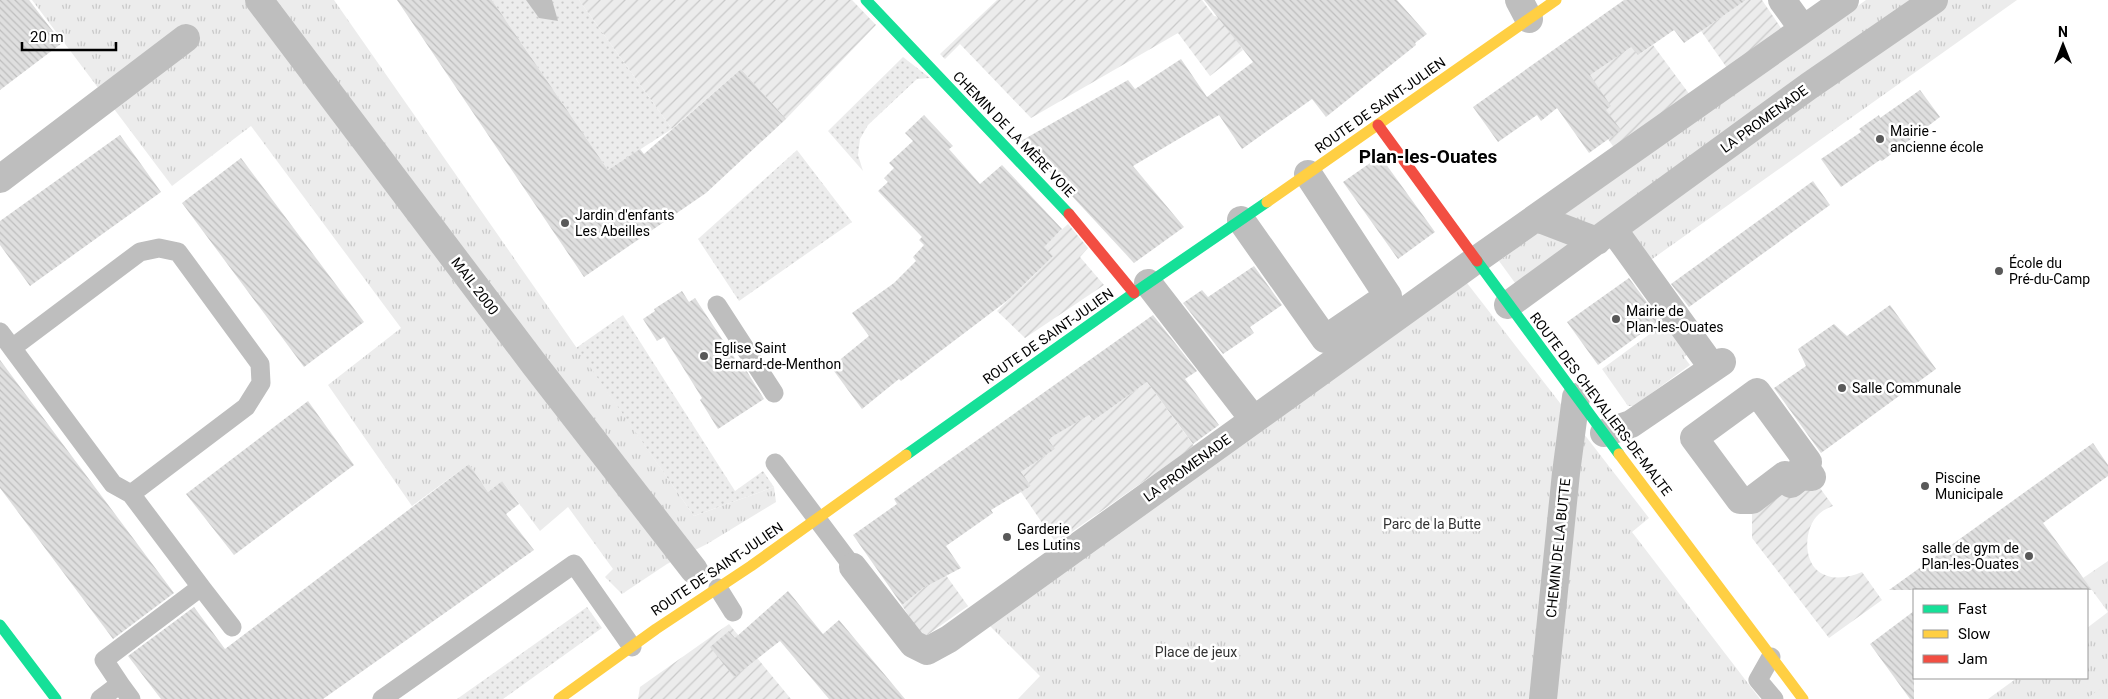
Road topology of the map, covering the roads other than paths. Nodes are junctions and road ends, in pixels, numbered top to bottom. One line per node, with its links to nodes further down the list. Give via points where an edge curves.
1 (259, 0): 31 (street, MAIL 2000)
2 (866, 0): 17 (street, CHEMIN DE LA MÈRE VOIE)
3 (1556, 0): 7 (street, ROUTE DE SAINT-JULIEN)
4 (1782, 0): 8 (street)
5 (1845, 0): 8 (street, LA PROMENADE)
6 (1934, 0): 15 (street, LA PROMENADE, via 1808,86)
7 (1524, 9): 10 (street, ROUTE DE SAINT-JULIEN)
8 (1803, 30): 13 (street, LA PROMENADE)
9 (186, 38): 12 (street)
10 (1378, 125): 11 (street, ROUTE DE SAINT-JULIEN); 16 (street, ROUTE DES CHEVALIERS-DE-MALTE)
11 (1308, 174): 14 (street, ROUTE DE SAINT-JULIEN); 14 (street, via 1388,296 1360,316 1325,339)
12 (0, 179)
13 (1537, 218): 15 (street); 16 (street, LA PROMENADE)
14 (1241, 220): 17 (street, ROUTE DE SAINT-JULIEN)
15 (1605, 235): 19 (street, LA PROMENADE); 26 (street, via 1718,365 1631,424)
16 (1476, 260): 19 (street, ROUTE DES CHEVALIERS-DE-MALTE); 25 (street, LA PROMENADE)
17 (1141, 288): 25 (street); 29 (street, ROUTE DE SAINT-JULIEN)
18 (717, 305): 23 (lane)
19 (1508, 305): 24 (street, ROUTE DES CHEVALIERS-DE-MALTE)
20 (0, 332): 21 (lane)
21 (12, 348): 28 (lane, via 113,484); 28 (lane, via 140,252 159,248 178,252 260,364 261,383 246,407)
22 (1757, 392): 22 (street, via 1694,438 1740,500 1752,500 1785,475 1791,484 1801,476 1812,477 1803,464 1808,462)
23 (774, 393)
24 (1576, 397): 26 (street, ROUTE DES CHEVALIERS-DE-MALTE); 45 (street, CHEMIN DE LA BUTTE)
25 (1254, 420): 30 (street, LA PROMENADE, via 949,639 927,651 913,644)
26 (1604, 433): 38 (street, ROUTE DES CHEVALIERS-DE-MALTE)
27 (775, 463): 29 (lane)
28 (131, 494): 32 (lane)
29 (817, 518): 30 (lane); 33 (street, ROUTE DE SAINT-JULIEN)
30 (853, 567)
31 (694, 570)
32 (201, 587): 36 (lane); 39 (lane, via 104,660)
33 (718, 588): 34 (lane); 37 (street, ROUTE DE SAINT-JULIEN)
34 (733, 612)
35 (0, 626): 40 (street)
36 (232, 627)
37 (632, 647): 43 (lane, via 574,564); 44 (street, ROUTE DE SAINT-JULIEN)
38 (1772, 657): 46 (lane, via 1758,680); 47 (street, ROUTE DES CHEVALIERS-DE-MALTE)
39 (120, 684): 41 (lane); 42 (lane)
40 (56, 699)
41 (100, 699)
42 (131, 699)
43 (382, 699)
44 (559, 699)
45 (1543, 699)
46 (1774, 699)
47 (1803, 699)

